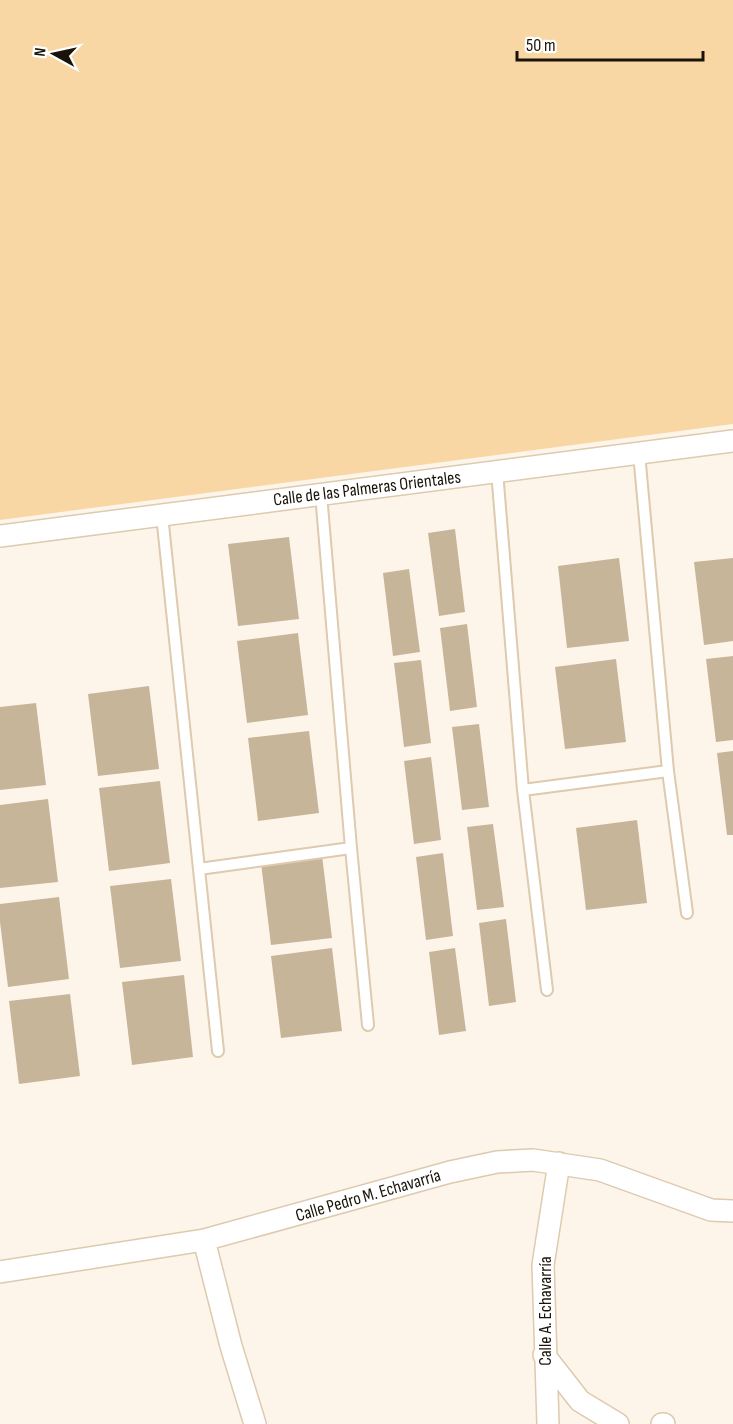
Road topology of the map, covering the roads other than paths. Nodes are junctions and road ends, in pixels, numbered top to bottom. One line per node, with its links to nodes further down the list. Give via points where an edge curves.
1 (733, 441): 2 (street, Calle de las Palmeras Orientales)
2 (639, 453): 3 (street, Calle de las Palmeras Orientales); 7 (lane)
3 (497, 471): 4 (street, Calle de las Palmeras Orientales); 8 (lane)
4 (321, 494): 5 (street, Calle de las Palmeras Orientales); 9 (lane)
5 (162, 515): 6 (street, Calle de las Palmeras Orientales); 10 (lane)
6 (0, 536)
7 (668, 771): 8 (lane); 11 (lane)
8 (523, 790): 12 (lane)
9 (351, 848): 10 (lane); 13 (lane)
10 (199, 869): 14 (lane)
11 (687, 913)
12 (547, 990)
13 (368, 1025)
14 (218, 1051)
15 (559, 1163): 16 (street, Calle Pedro M. Echavarría, via 600,1170 711,1210); 17 (street, Calle Pedro M. Echavarría, via 496,1161); 19 (street, Calle A. Echavarría, via 543,1265)
16 (733, 1211)
17 (204, 1240): 18 (street, Calle Pedro M. Echavarría); 20 (street)
18 (0, 1272)
19 (544, 1355): 21 (street, Calle A. Echavarría); 22 (street, via 580,1401)
20 (255, 1424)
21 (548, 1424)
22 (618, 1424)

